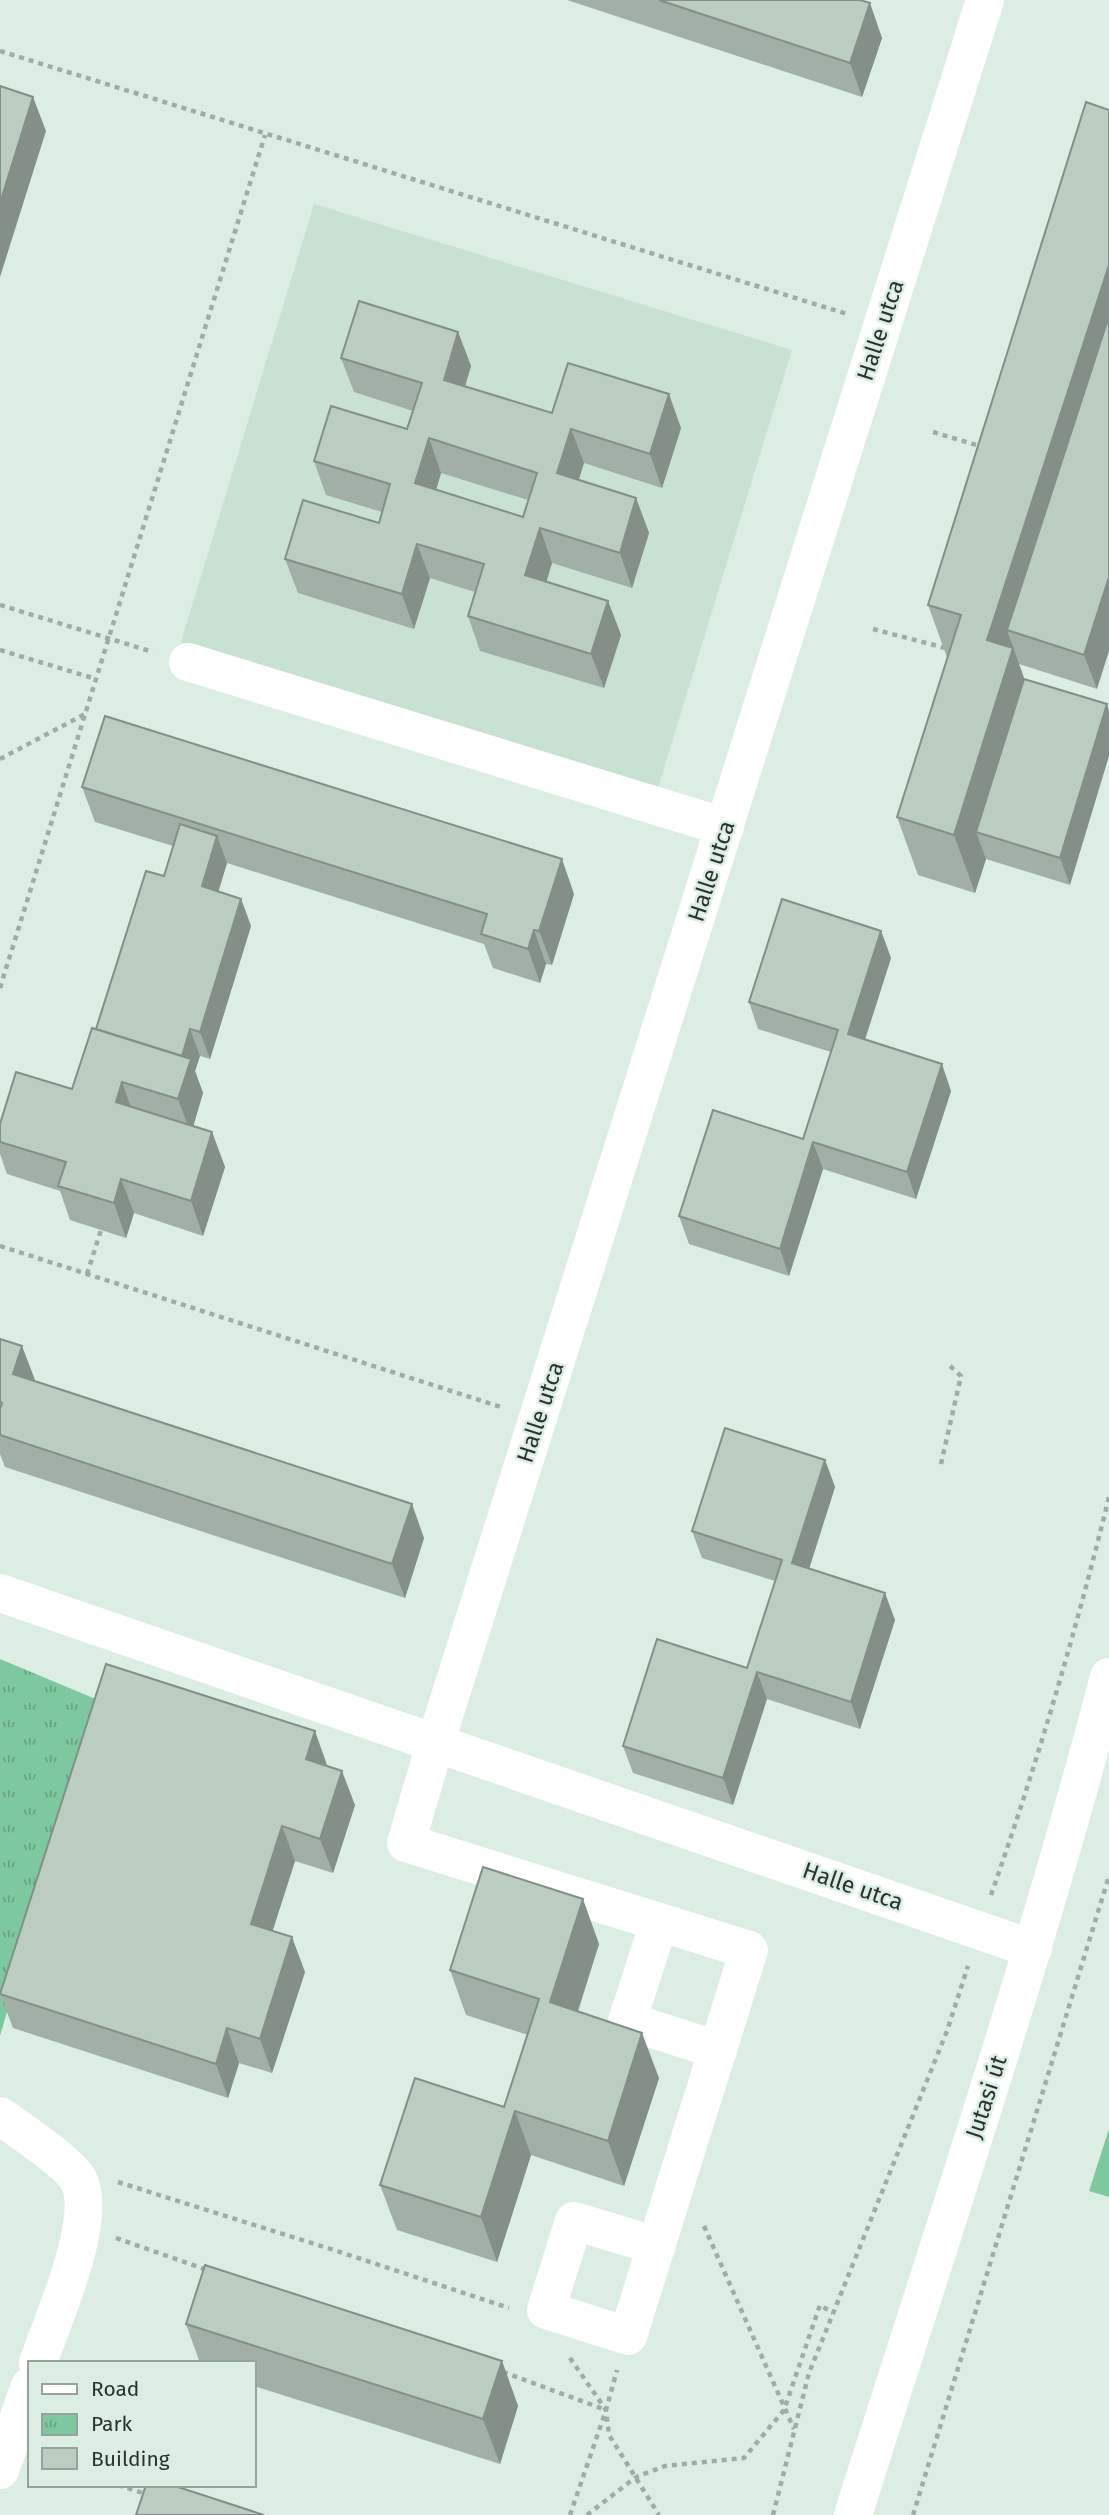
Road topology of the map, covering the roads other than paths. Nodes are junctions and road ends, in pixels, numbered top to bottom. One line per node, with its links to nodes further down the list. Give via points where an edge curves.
1 (985, 0): 3 (street, Halle utca)
2 (188, 663): 3 (street)
3 (724, 827): 6 (street, Halle utca)
4 (0, 1593): 6 (street, Halle utca)
5 (1109, 1677): 8 (street, Jutasi út)
6 (436, 1741): 7 (street, Halle utca, via 406,1843); 8 (street, Halle utca)
7 (659, 1923): 9 (street, via 628,2021); 9 (street, via 749,1950)
8 (1032, 1949): 15 (street, Jutasi út)
9 (718, 2050): 11 (street)
10 (0, 2116): 12 (street, via 50,2152 79,2180 84,2203 79,2247)
11 (657, 2246)
12 (39, 2361)
13 (28, 2392): 14 (street)
14 (0, 2470)
15 (853, 2515)

